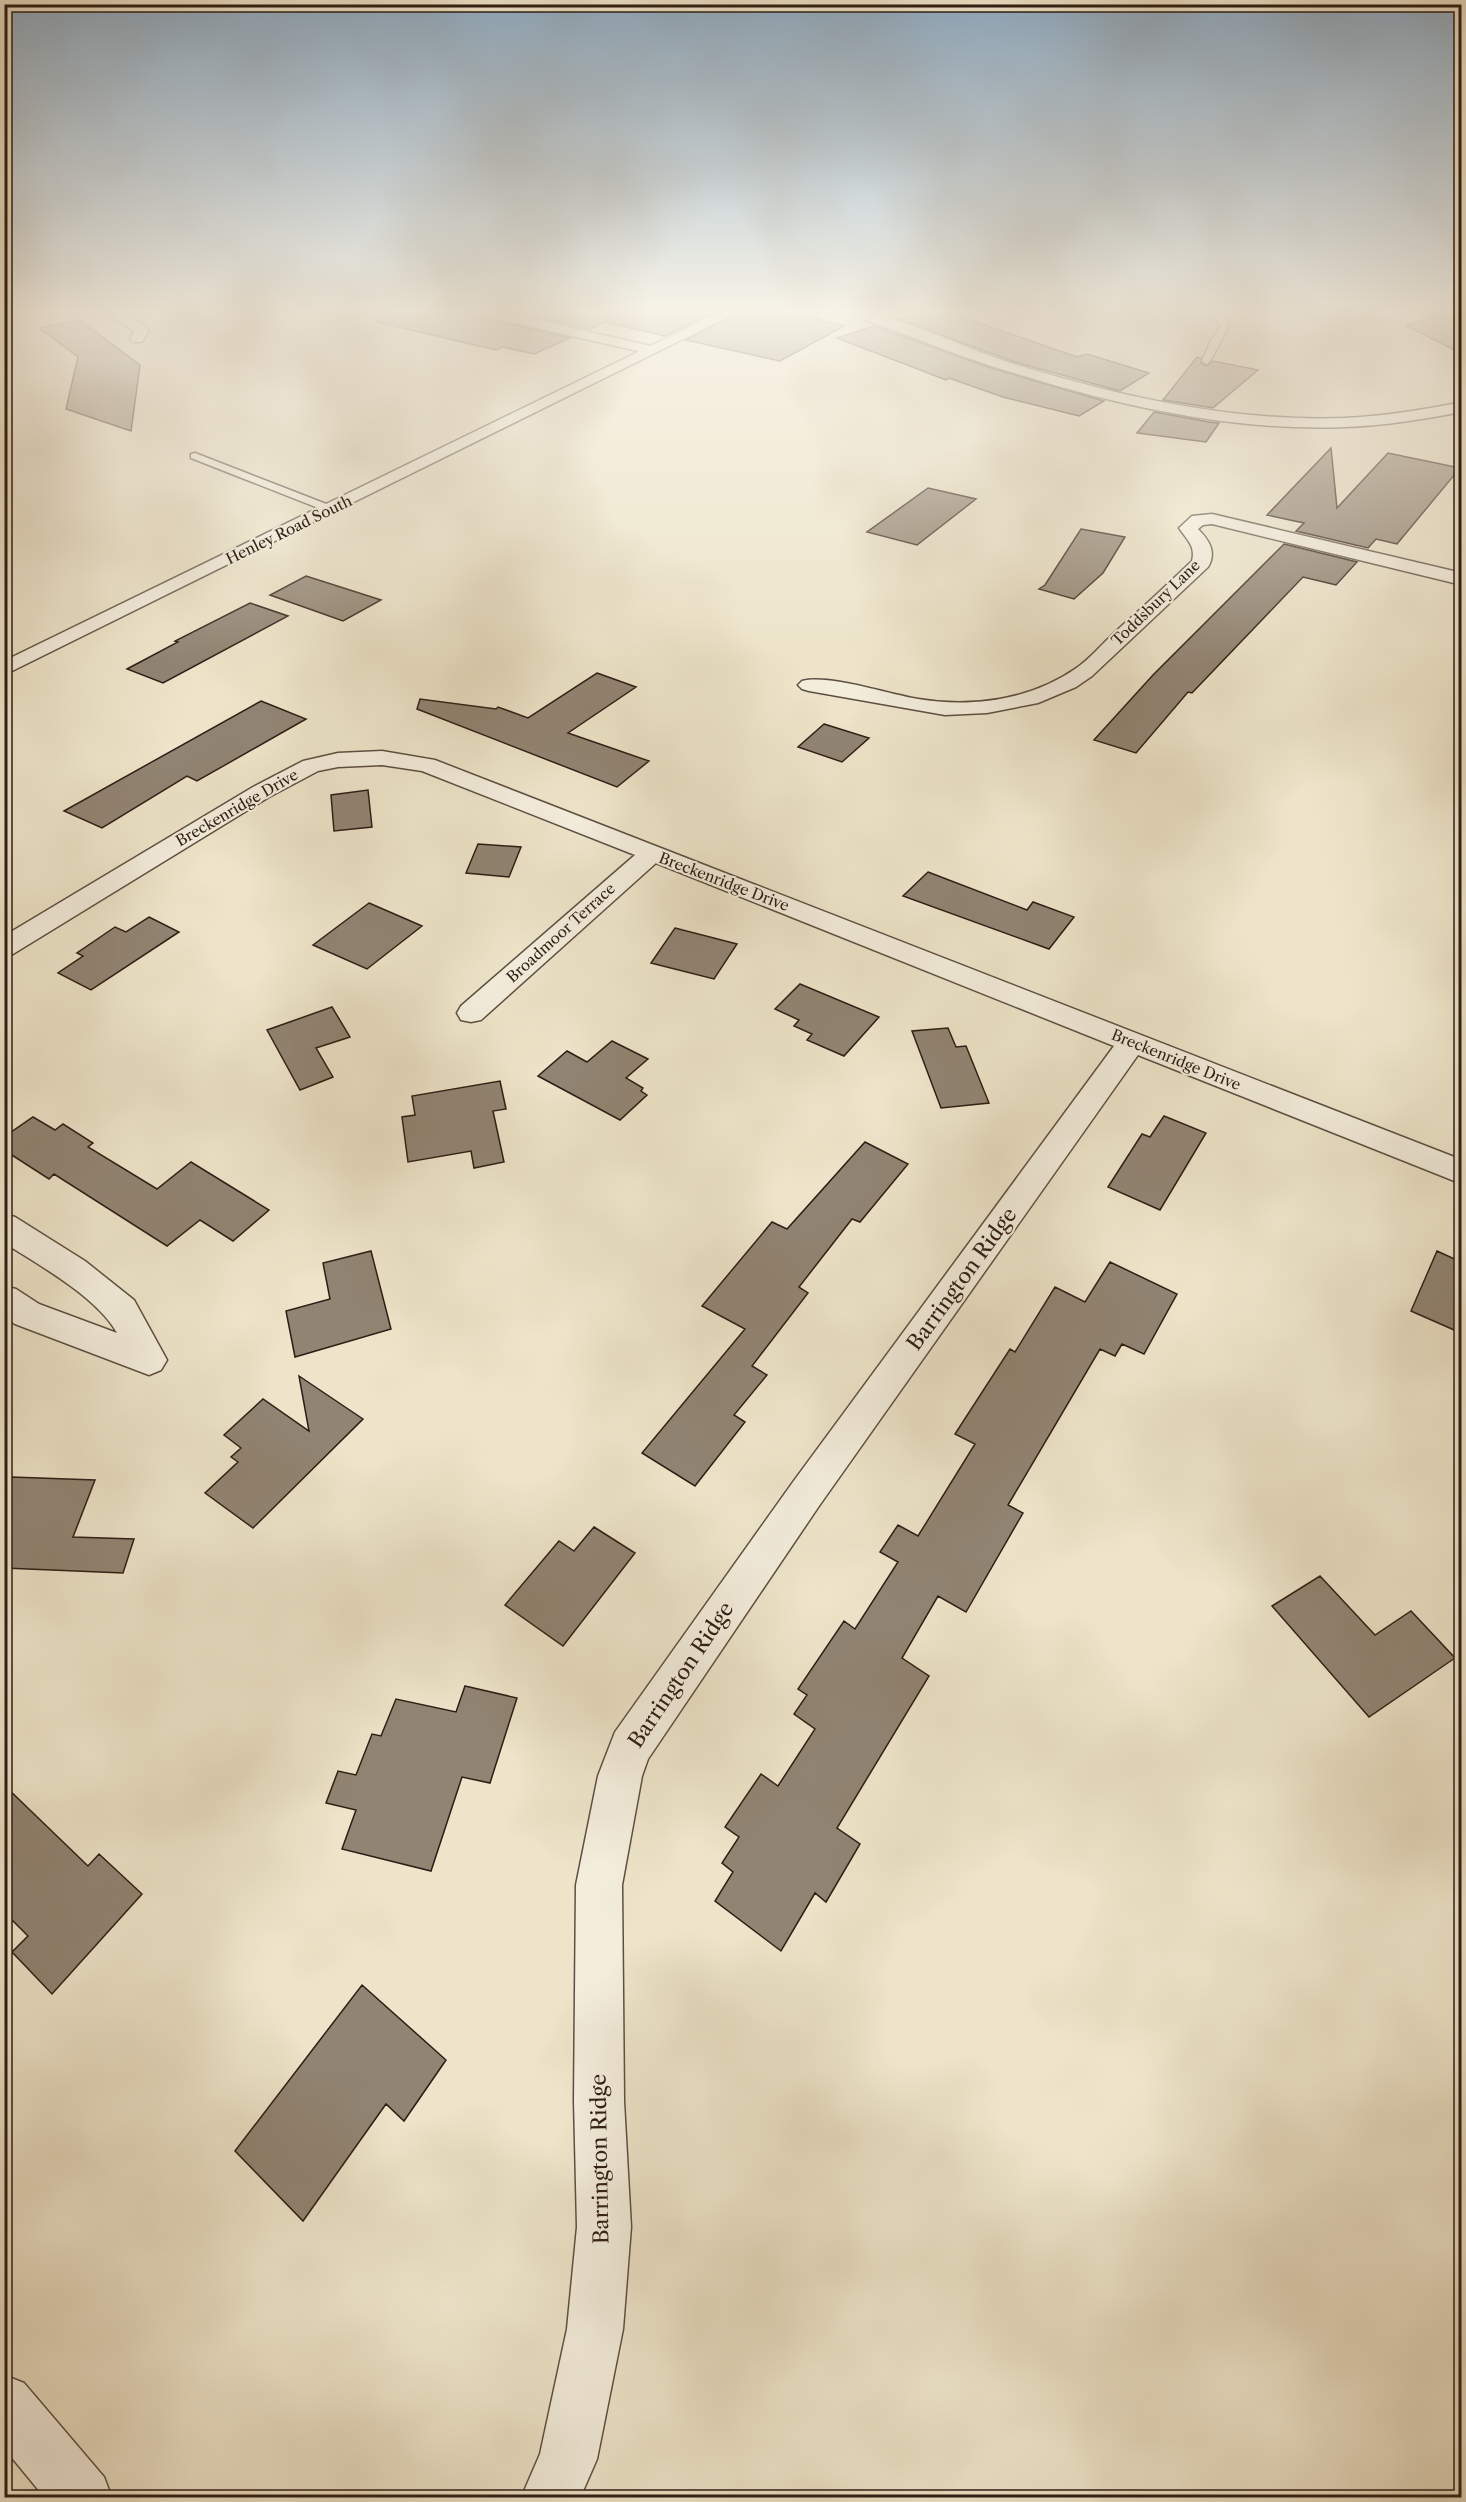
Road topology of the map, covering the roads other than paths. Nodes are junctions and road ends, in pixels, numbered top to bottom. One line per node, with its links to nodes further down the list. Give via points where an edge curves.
1 (496, 427): 3 (street, Henley Road South)
2 (195, 456): 3 (lane)
3 (330, 509): 5 (street, Henley Road South)
4 (1461, 579): 6 (street, Toddsbury Lane, via 1212,519 1198,520 1188,528 1203,547 1201,563 1069,684 1015,702 927,707 837,687)
5 (4, 669)
6 (808, 685)
7 (651, 854): 8 (street, Breckenridge Drive, via 427,765 382,758 338,760 311,766 261,792); 9 (street, Broadmoor Terrace); 10 (street, Breckenridge Drive)
8 (4, 948)
9 (471, 1013)
10 (1132, 1042): 11 (street, Breckenridge Drive); 16 (street, Barrington Ridge, via 806,1494 630,1747 620,1776 599,1885 599,2102 604,2227 596,2329 568,2459)
11 (1461, 1173)
12 (4, 1226): 13 (street, via 73,1270 122,1310 149,1360 27,1314)
13 (4, 1299)
14 (4, 2403): 15 (street)
15 (84, 2498)
16 (550, 2498)

